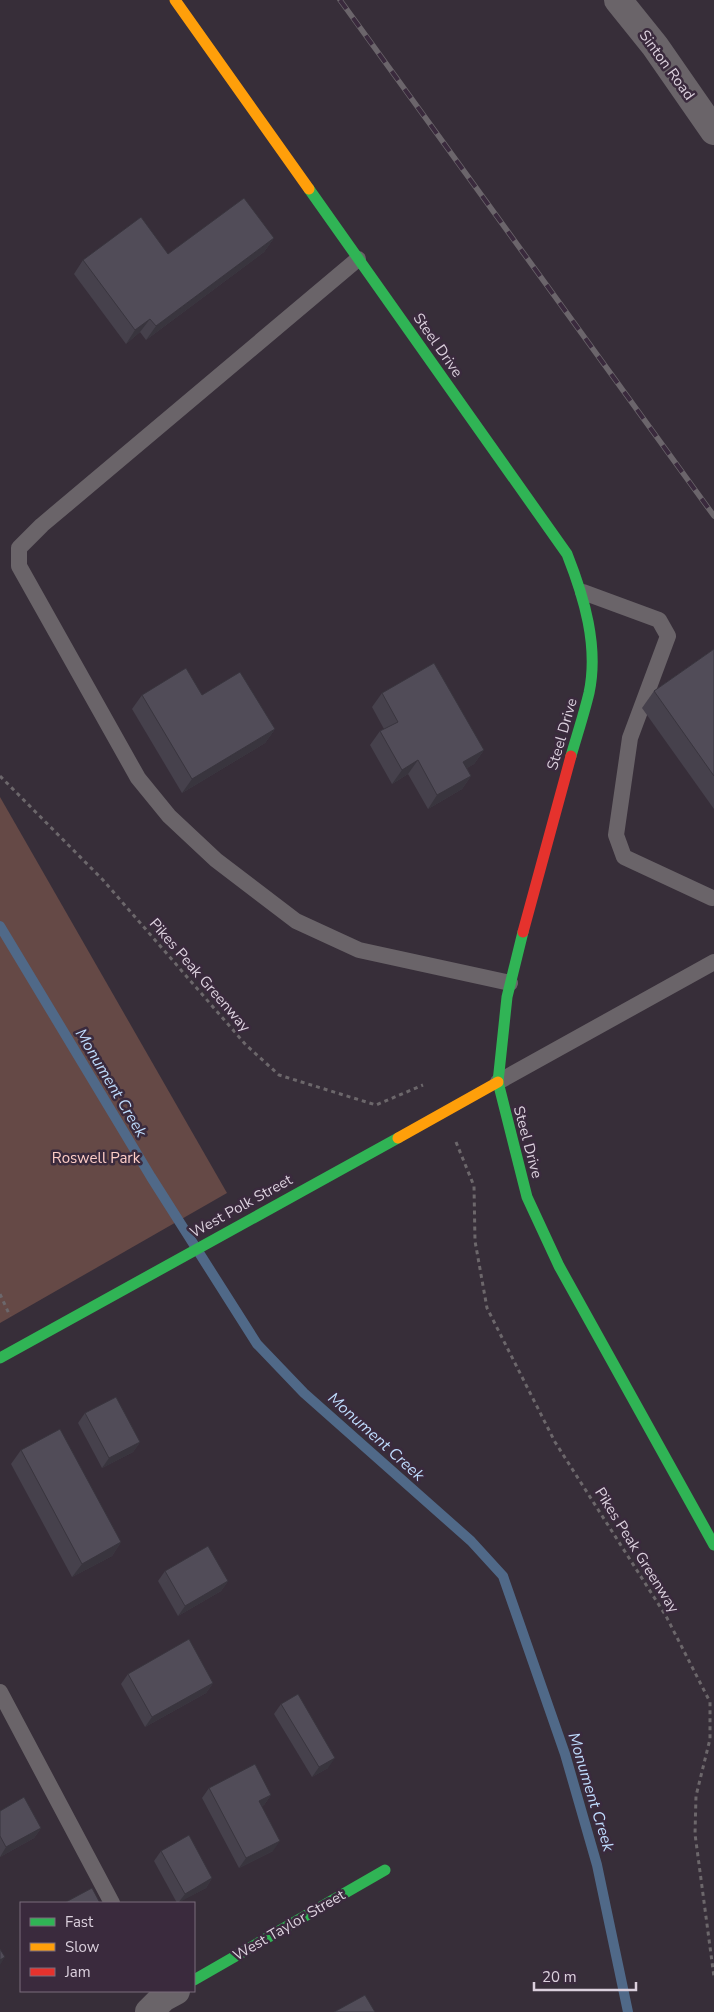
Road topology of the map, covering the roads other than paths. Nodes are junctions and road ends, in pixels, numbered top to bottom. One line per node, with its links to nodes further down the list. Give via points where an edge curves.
1 (175, 0): 4 (street, Steel Drive)
2 (618, 0): 3 (street, Sinton Road, via 655,46)
3 (714, 131)
4 (358, 259): 5 (street, Steel Drive, via 567,554); 8 (lane, via 42,525 19,548 19,566 138,778 169,816 216,860 296,922 359,950)
5 (583, 592): 6 (lane, via 659,620 668,636 630,738 616,835 624,858); 8 (street, Steel Drive, via 590,621 589,691)
6 (712, 898)
7 (714, 962): 9 (lane)
8 (510, 983): 9 (street, Steel Drive)
9 (498, 1082): 10 (street, West Polk Street); 11 (street, Steel Drive, via 527,1197 555,1258)
10 (0, 1358)
11 (714, 1545)
12 (0, 1692): 14 (lane)
13 (385, 1870): 15 (street, West Taylor Street)
14 (111, 1902)
15 (195, 1979)

